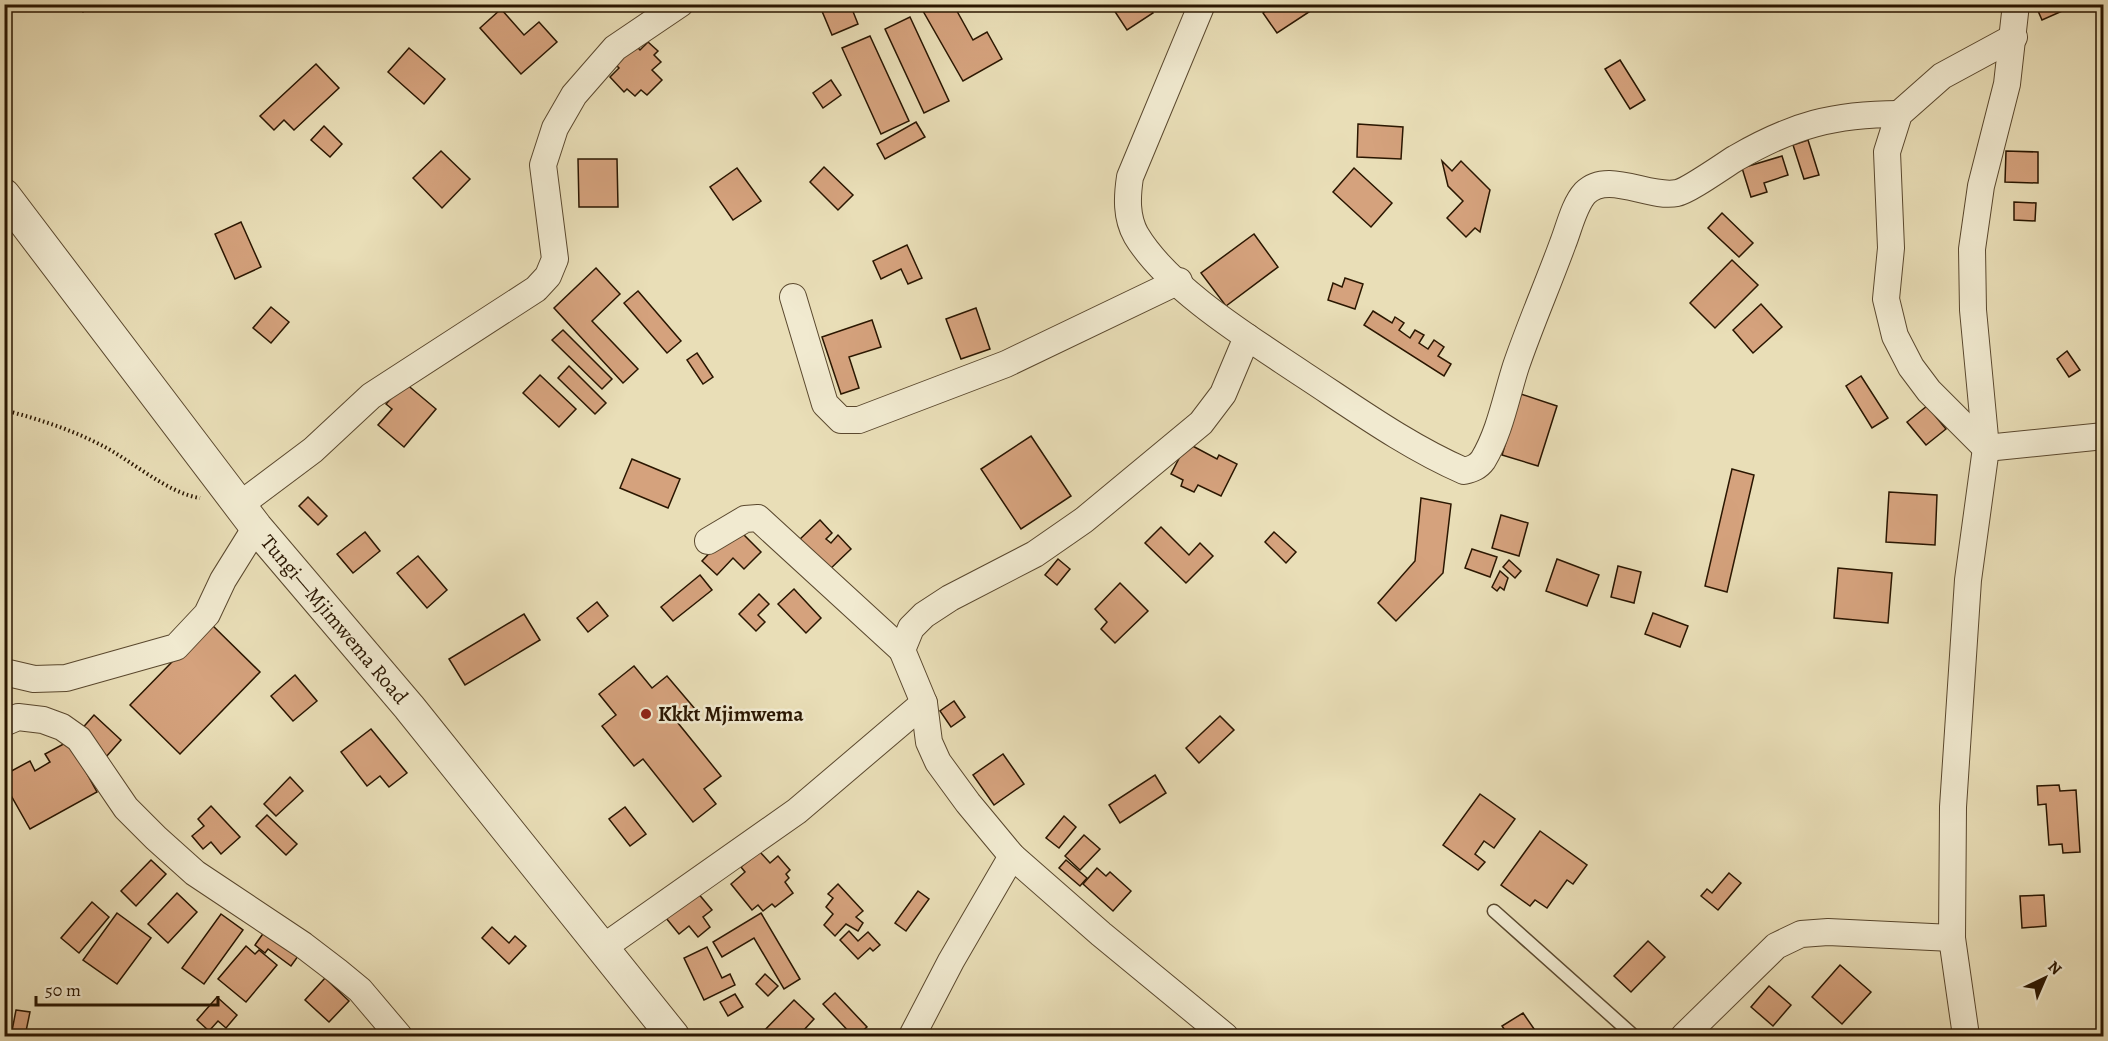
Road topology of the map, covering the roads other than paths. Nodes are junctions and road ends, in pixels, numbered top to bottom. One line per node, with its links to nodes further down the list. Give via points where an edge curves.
1 (680, 4): 12 (street, via 615,48 574,95 555,129 543,165 555,259 548,276 536,289 371,396)
2 (1202, 4): 7 (street, via 1130,177 1126,203 1135,233)
3 (2016, 4): 4 (street)
4 (2014, 37): 5 (street, via 1942,76); 11 (street, via 2007,84 1981,186 1972,249 1973,310)
5 (1899, 114): 9 (street, via 1856,114 1820,121 1761,144 1679,193 1660,194 1609,184 1594,186 1583,195 1517,365 1494,437 1482,462 1474,469 1464,471 1451,465 1377,424); 11 (street, via 1887,152 1891,248 1886,299 1895,336 1929,391)
6 (4, 195): 12 (street, Tungi—Mjimwema Road)
7 (1179, 282): 8 (street, via 1006,364 859,420 841,420 825,404); 9 (street)
8 (793, 297)
9 (1247, 337): 14 (street, via 1223,394 1201,423 1084,520 1035,554 924,615 911,628)
10 (2103, 436): 11 (street)
11 (1986, 448): 20 (street, via 1967,592 1953,807)
12 (248, 515): 15 (street, via 207,614 176,647 66,678 34,679); 21 (street, Tungi—Mjimwema Road, via 409,707)
13 (708, 541): 14 (street, via 745,519 758,518)
14 (902, 650): 16 (street)
15 (4, 672)
16 (924, 703): 18 (street, via 929,742 938,762); 21 (street, via 797,811)
17 (4, 723): 22 (street, via 18,717 43,720 79,739 126,808 156,838 195,873 337,971 360,990)
18 (1012, 856): 24 (street); 25 (street)
19 (1494, 911): 26 (lane)
20 (1952, 938): 27 (street, via 1802,934 1776,946); 28 (street)
21 (601, 949): 23 (street, Tungi—Mjimwema Road)
22 (399, 1036)
23 (673, 1036)
24 (912, 1036)
25 (1225, 1036)
26 (1634, 1036)
27 (1684, 1036)
28 (1966, 1036)

